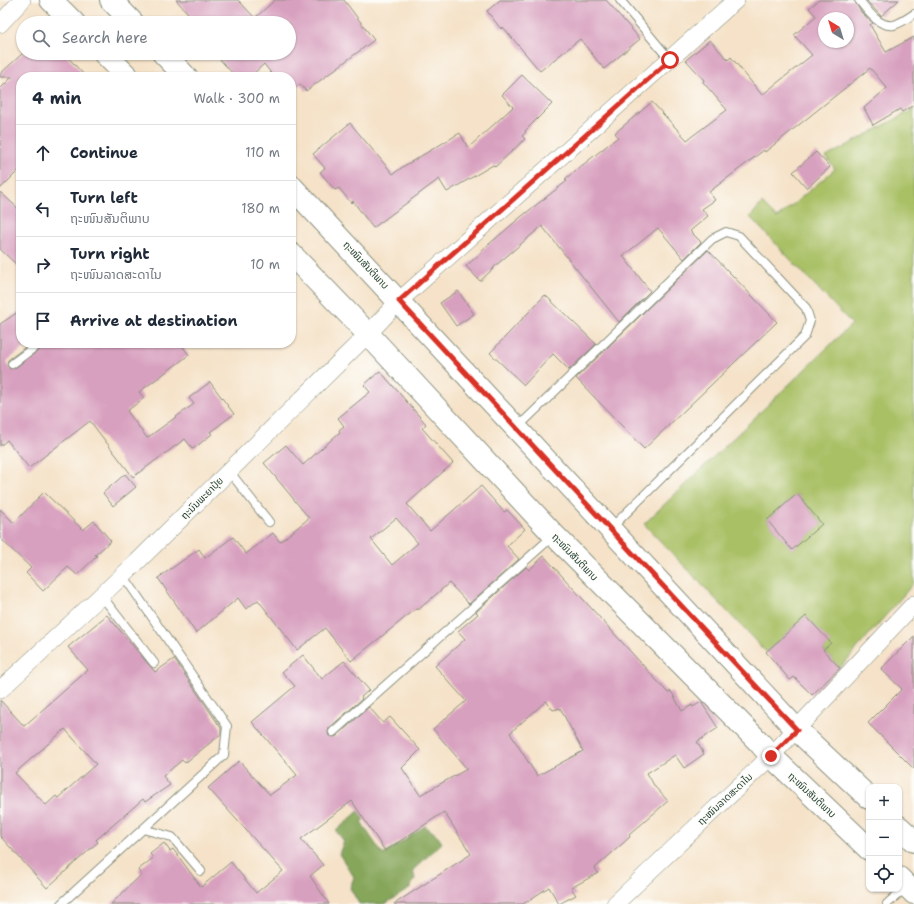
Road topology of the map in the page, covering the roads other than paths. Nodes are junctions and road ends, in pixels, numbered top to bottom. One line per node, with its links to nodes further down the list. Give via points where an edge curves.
1 (22, 0): 10 (street)
2 (52, 0): 8 (street)
3 (111, 0): 9 (street)
4 (620, 0): 13 (lane)
5 (736, 0): 13 (street, ຖະນົນພະຍາປຸ້ຍ)
6 (859, 0): 7 (lane, via 876,19 888,25)
7 (914, 14)
8 (67, 16)
9 (126, 16)
10 (0, 24)
11 (111, 60): 14 (street)
12 (169, 60): 15 (street)
13 (670, 60): 18 (street, ຖະນົນພະຍາປຸ້ຍ)
14 (123, 72)
15 (181, 72)
16 (296, 191): 18 (street, ຖະໜົນສັນຕິພາບ)
17 (296, 259): 19 (street, ຖະໜົນສັນຕິພາບ)
18 (399, 301): 19 (street, ຖະນົນພະຍາປຸ້ຍ); 22 (street, ຖະໜົນສັນຕິພາບ)
19 (368, 334): 23 (street, ຖະນົນພະຍາປຸ້ຍ); 26 (street, ຖະໜົນສັນຕິພາບ)
20 (33, 348): 21 (lane)
21 (12, 364)
22 (516, 428): 25 (street, ຖະໜົນສັນຕິພາບ); 25 (lane, via 712,238 726,232 739,236 806,308 810,322 806,336)
23 (229, 471): 24 (lane); 27 (street, ຖະນົນພະຍາປຸ້ຍ)
24 (269, 522)
25 (610, 529): 32 (street, ຖະໜົນສັນຕິພາບ)
26 (554, 535): 33 (lane); 34 (street, ຖະໜົນສັນຕິພາບ)
27 (123, 575): 28 (street, ຖະນົນພະຍາປຸ້ຍ); 36 (lane, via 227,726 224,755)
28 (101, 595): 30 (lane); 31 (street, ຖະນົນພະຍາປຸ້ຍ)
29 (914, 604): 32 (street, ຖະໜົນລາດສະດາໄນ)
30 (154, 664)
31 (0, 690)
32 (797, 730): 34 (street, ຖະໜົນລາດສະດາໄນ); 35 (street, ຖະໜົນສັນຕິພາບ)
33 (333, 732)
34 (771, 756): 39 (street, ຖະໜົນສັນຕິພາບ); 43 (street, ຖະໜົນລາດສະດາໄນ)
35 (866, 795)
36 (143, 829): 40 (lane, via 172,837); 42 (lane)
37 (902, 830): 38 (street)
38 (914, 841)
39 (866, 846)
40 (202, 871)
41 (907, 886): 44 (lane)
42 (62, 904)
43 (615, 904)
44 (887, 904)

